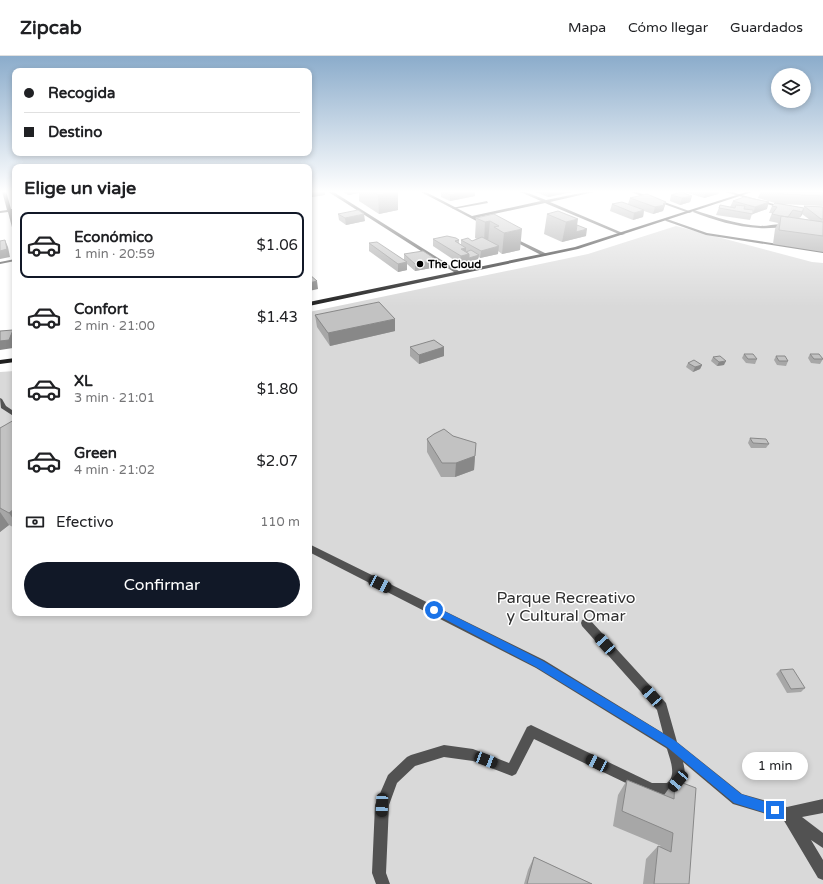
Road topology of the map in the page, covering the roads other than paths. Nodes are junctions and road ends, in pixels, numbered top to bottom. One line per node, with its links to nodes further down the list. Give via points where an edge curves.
1 (390, 230): 11 (street)
2 (613, 230): 5 (street)
3 (637, 230): 5 (street)
4 (694, 230): 7 (street, via 706,234)
5 (623, 234): 8 (street)
6 (505, 235): 8 (street)
7 (823, 252)
8 (545, 255): 11 (street)
9 (12, 261): 10 (street)
10 (0, 263)
11 (459, 273): 12 (street)
12 (312, 303)
13 (12, 360): 14 (street)
14 (0, 362)
15 (0, 400): 16 (street, via 3,407)
16 (12, 413)
17 (312, 549): 19 (street, via 540,664)
18 (586, 623): 19 (street, via 662,707)
19 (670, 744): 21 (street, via 738,799); 24 (street, via 679,771 678,781 672,788 663,791 651,789 531,731 512,770 474,755 444,751 411,761 392,779 382,805 379,873)
20 (823, 806): 21 (street)
21 (787, 814): 22 (street); 23 (street)
22 (823, 841)
23 (823, 873)
24 (383, 884)

